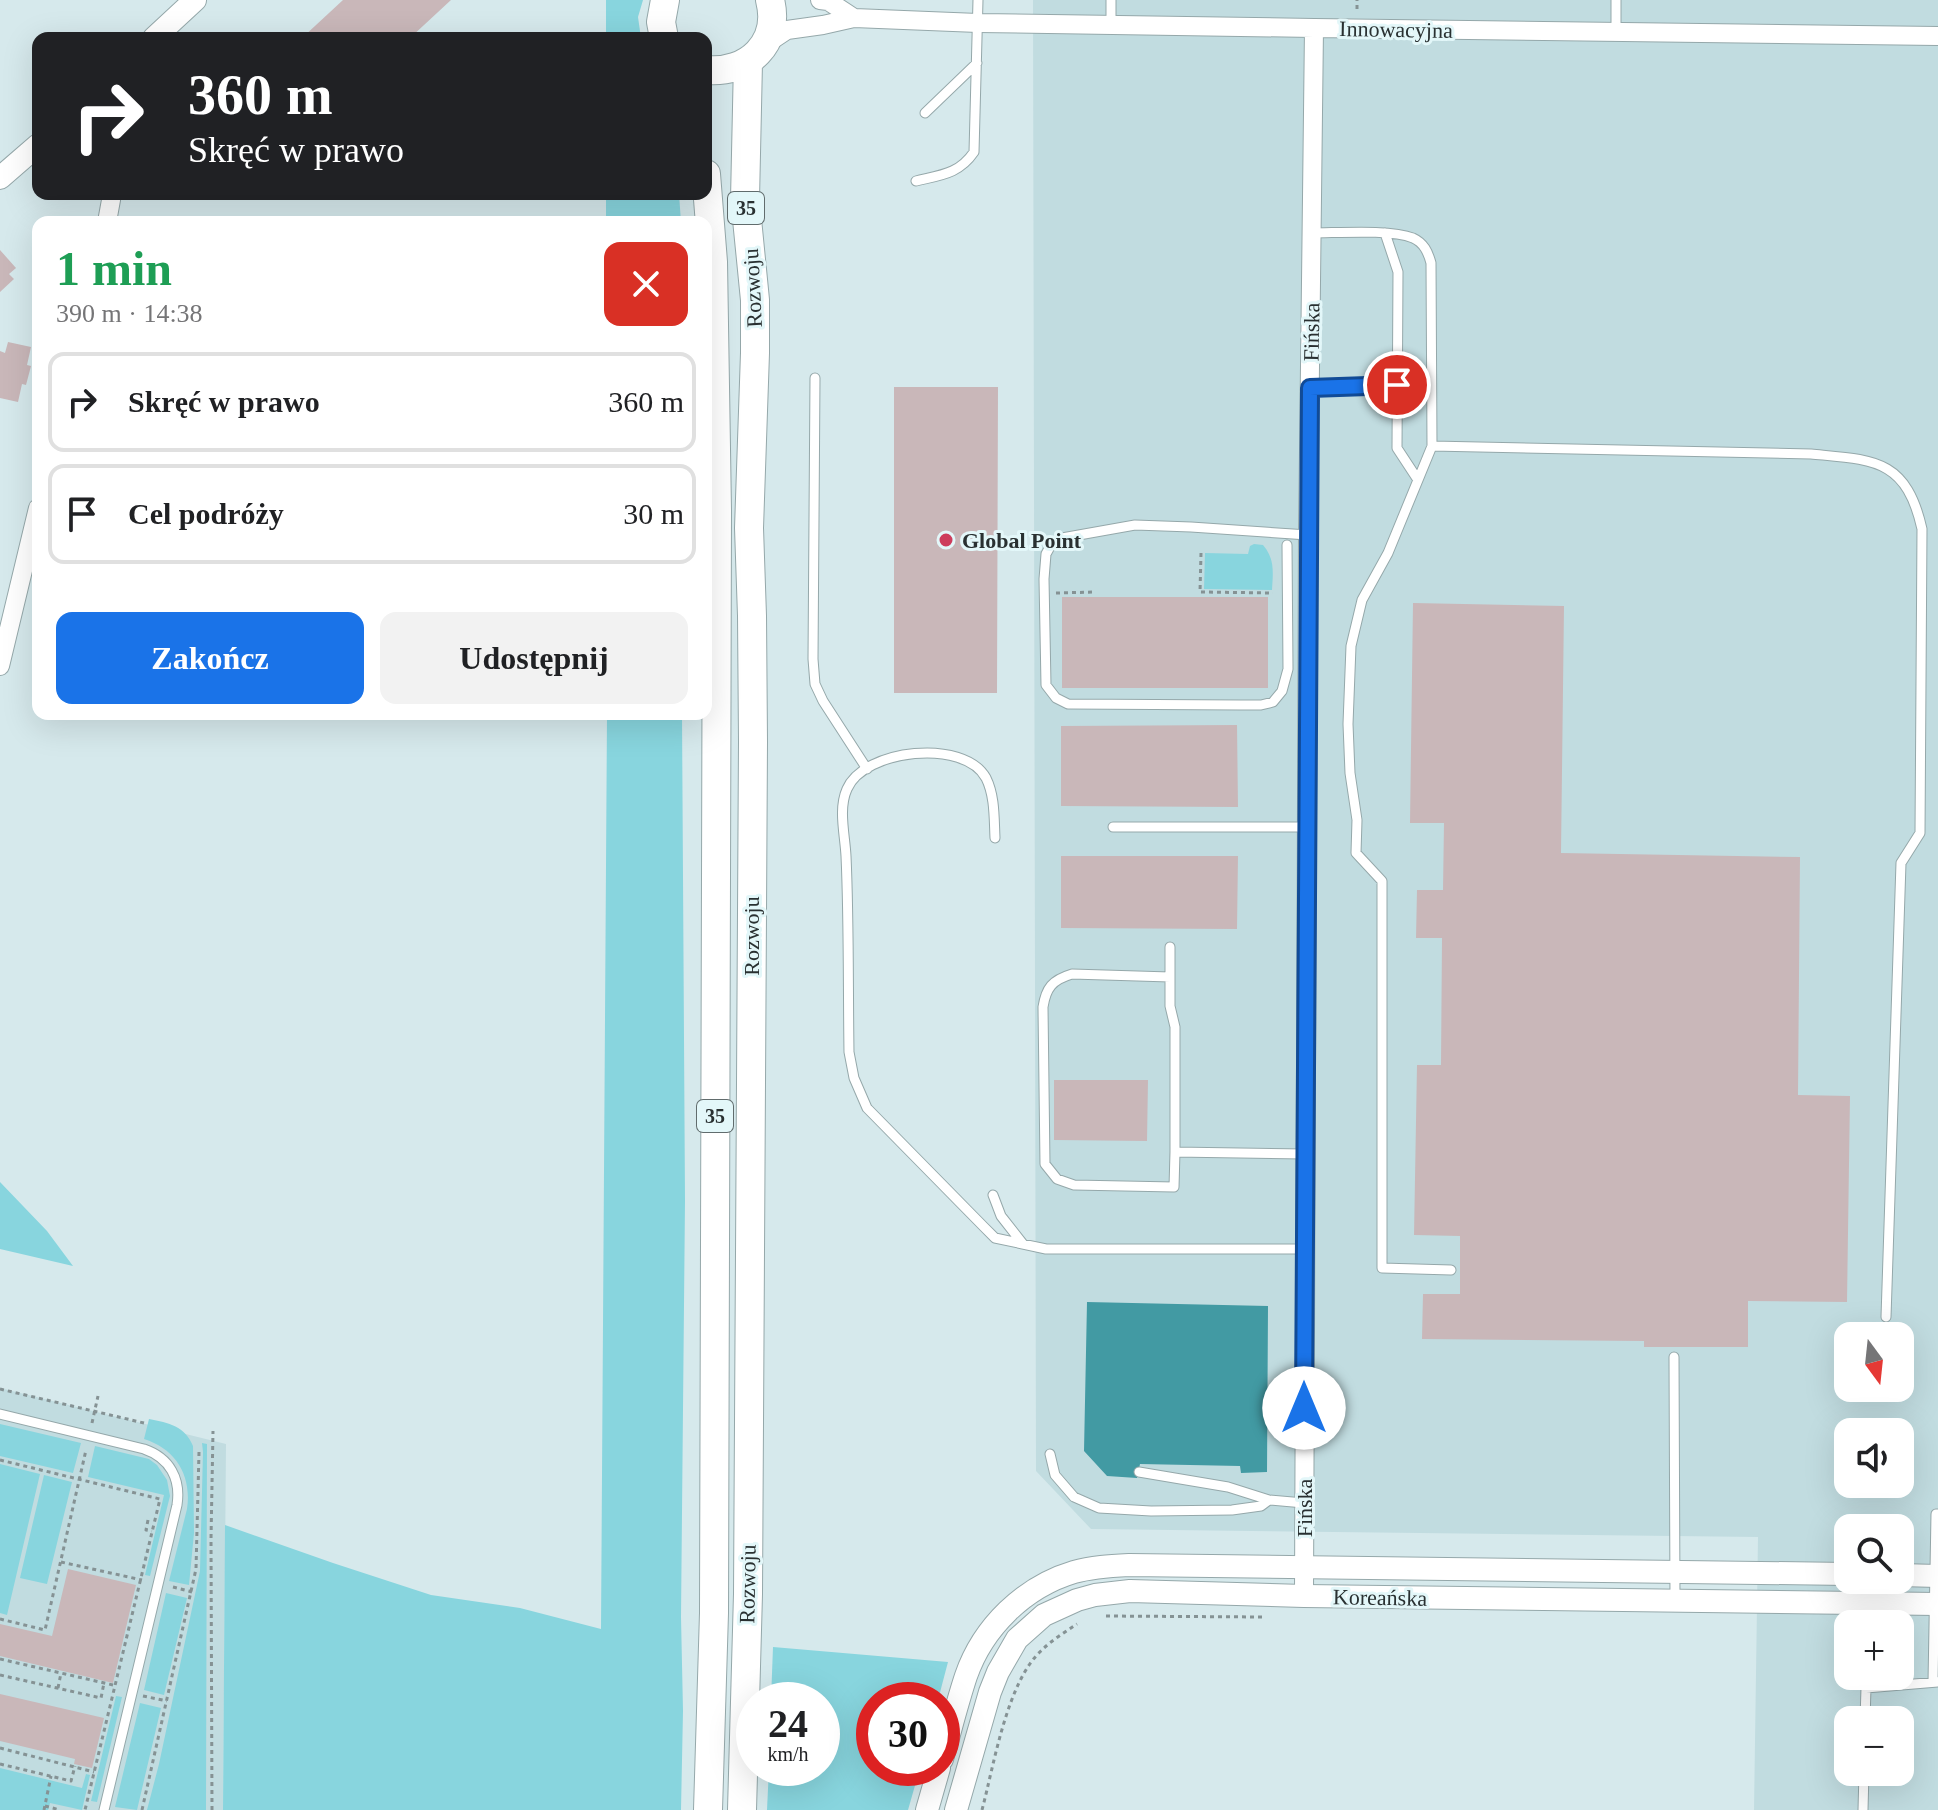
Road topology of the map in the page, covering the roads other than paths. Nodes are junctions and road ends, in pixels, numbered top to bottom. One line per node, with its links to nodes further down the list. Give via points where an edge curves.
1 (195, 0): 12 (street)
2 (665, 0): 13 (main road)
3 (770, 0): 16 (main road, 35, via 772,25)
4 (820, 0): 8 (street, Innowacyjna)
5 (978, 0): 9 (lane)
6 (1111, 0): 10 (lane)
7 (1616, 0): 14 (lane)
8 (854, 18): 9 (street, Innowacyjna); 16 (street, Innowacyjna, via 787,30)
9 (978, 23): 10 (street, Innowacyjna); 17 (lane)
10 (1111, 25): 11 (street, Innowacyjna)
11 (1314, 28): 14 (street, Innowacyjna); 23 (street, Fińska)
12 (160, 32)
13 (663, 32)
14 (1616, 32): 15 (street, Innowacyjna)
15 (1938, 36)
16 (756, 54): 18 (main road, via 725,70); 70 (main road, Rozwoju / 35, via 745,199 755,353 749,528 748,1594)
17 (977, 63): 19 (lane); 22 (lane, via 974,152 965,166)
18 (712, 70)
19 (925, 113)
20 (32, 150): 21 (street)
21 (0, 178)
22 (916, 181)
23 (1312, 233): 24 (lane); 28 (street, Fińska)
24 (1385, 233): 27 (lane, via 1398,272); 29 (lane, via 1414,238 1426,248 1431,263)
25 (712, 249): 69 (main road, Rozwoju / 35, via 717,511 714,1613)
26 (815, 378): 35 (lane, via 815,684)
27 (1397, 385): 28 (lane); 30 (lane, via 1397,448)
28 (1310, 388): 32 (street, Fińska)
29 (1432, 446): 30 (lane); 47 (lane, via 1811,454 1886,467 1906,485 1922,529 1920,833 1901,863)
30 (1418, 480): 46 (lane, via 1362,600 1351,646 1350,773 1356,853 1382,881 1382,1268)
31 (32, 533): 34 (street)
32 (1308, 535): 33 (lane, via 1135,525 1062,538 1046,554 1046,685 1068,704 1273,702 1288,669); 37 (street, Fińska)
33 (1287, 545)
34 (0, 666)
35 (867, 769): 38 (lane, via 909,753 936,752 970,762 985,776 993,799); 44 (lane, via 847,788 842,811 854,1078 867,1108 995,1238)
36 (1113, 827): 37 (lane)
37 (1308, 827): 42 (street, Fińska)
38 (995, 838)
39 (1170, 947): 40 (lane)
40 (1170, 977): 41 (lane); 41 (lane, via 1072,974 1060,977 1045,992 1045,1164 1057,1179 1074,1185 1174,1187)
41 (1175, 1152): 42 (lane)
42 (1305, 1154): 45 (street, Fińska)
43 (993, 1195): 44 (lane, via 1001,1216)
44 (1023, 1244): 45 (lane, via 1046,1249)
45 (1304, 1249): 53 (street, Fińska)
46 (1451, 1270)
47 (1886, 1317)
48 (1674, 1357): 56 (lane)
49 (0, 1414): 68 (lane, via 153,1452 176,1479 178,1497)
50 (1050, 1454): 52 (lane, via 1055,1475 1074,1497 1099,1508 1232,1510)
51 (1139, 1472): 52 (lane, via 1228,1487)
52 (1269, 1500): 53 (lane)
53 (1304, 1503): 55 (street, Fińska)
54 (1938, 1514): 59 (lane)
55 (1304, 1568): 56 (street, Koreańska); 60 (street, Fińska); 64 (street, Koreańska, via 1116,1566 1055,1579 1006,1613 981,1644)
56 (1673, 1571): 57 (street, Koreańska); 61 (lane)
57 (1834, 1574)
58 (1914, 1575): 59 (street)
59 (1937, 1576): 62 (lane)
60 (1304, 1596): 61 (street, Koreańska); 72 (street, Koreańska, via 1122,1592 1077,1600 1044,1615 1017,1639 998,1672)
61 (1675, 1600): 62 (street, Koreańska)
62 (1936, 1604): 63 (lane)
63 (1935, 1682): 65 (lane, via 1866,1688)
64 (960, 1698)
65 (1865, 1706)
66 (934, 1786): 71 (street)
67 (1864, 1786): 73 (lane)
68 (104, 1810)
69 (708, 1810)
70 (742, 1810)
71 (927, 1810)
72 (956, 1810)
73 (1863, 1810)

